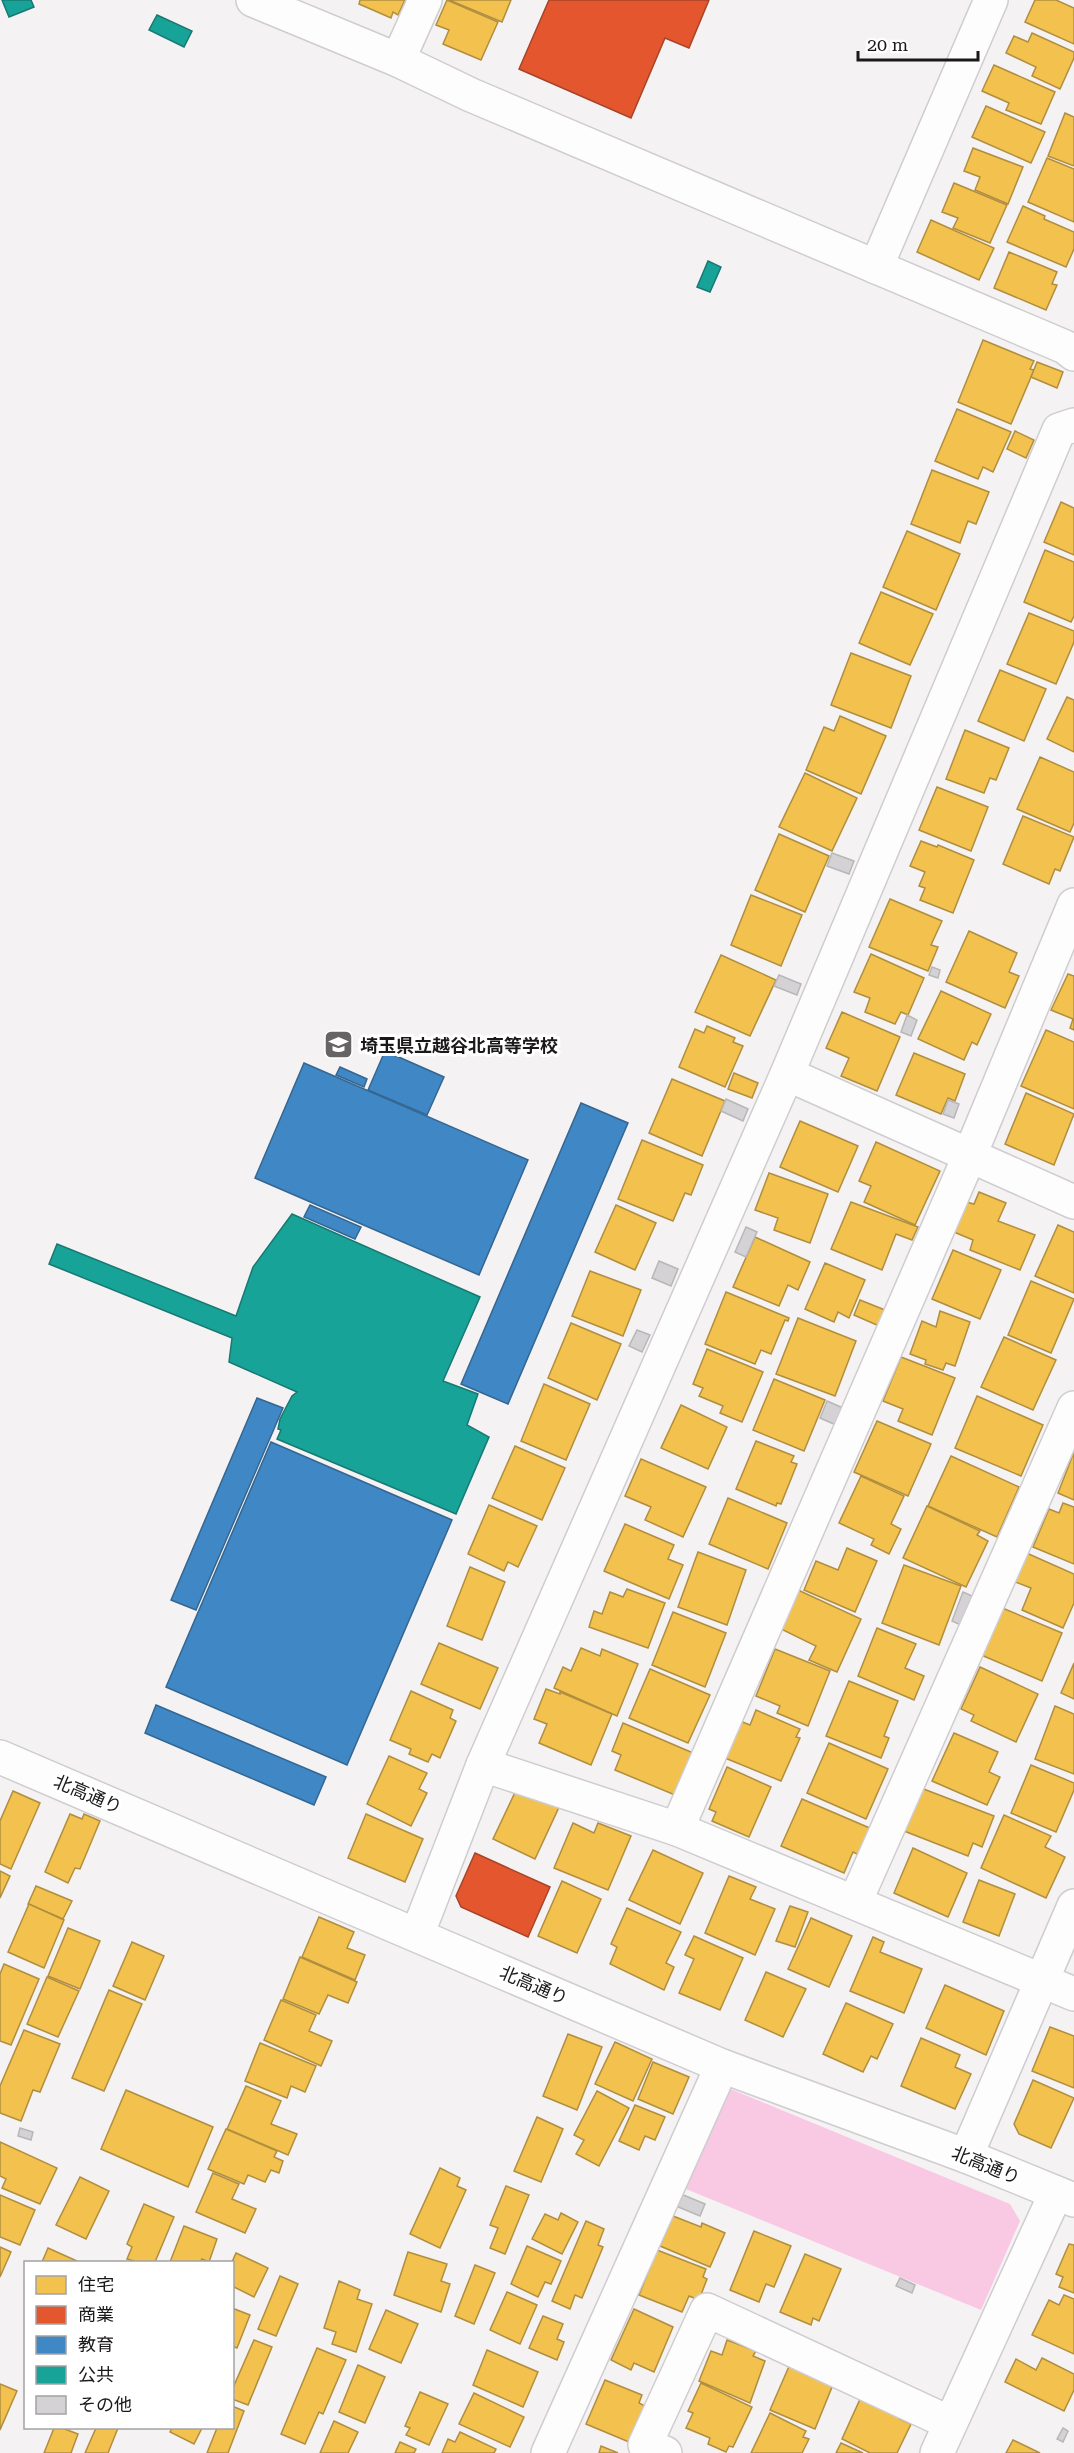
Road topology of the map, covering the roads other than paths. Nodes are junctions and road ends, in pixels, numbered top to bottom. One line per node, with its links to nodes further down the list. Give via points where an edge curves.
1 (254, 0): 4 (street)
2 (424, 0): 4 (street)
3 (991, 0): 5 (street)
4 (398, 60): 5 (street, via 471,95)
5 (876, 267): 6 (street)
6 (1074, 354)
7 (1074, 425): 9 (street, via 1059,430)
8 (1074, 905): 10 (street)
9 (787, 1074): 10 (street); 14 (street)
10 (969, 1156): 11 (street); 15 (street)
11 (1074, 1202)
12 (1074, 1408): 16 (street)
13 (0, 1757): 18 (street, 北高通り)
14 (483, 1765): 15 (street); 18 (street)
15 (677, 1829): 16 (street)
16 (855, 1902): 19 (street)
17 (1074, 1906): 19 (street)
18 (417, 1935): 21 (street, 北高通り)
19 (1042, 1980): 20 (street); 22 (street)
20 (1074, 1995)
21 (722, 2066): 22 (street, 北高通り); 25 (street)
22 (966, 2156): 23 (street, 北高通り)
23 (1065, 2197): 24 (street)
24 (950, 2423): 26 (street, via 707,2310 645,2445); 27 (street)
25 (548, 2453)
26 (665, 2453)
27 (937, 2453)

